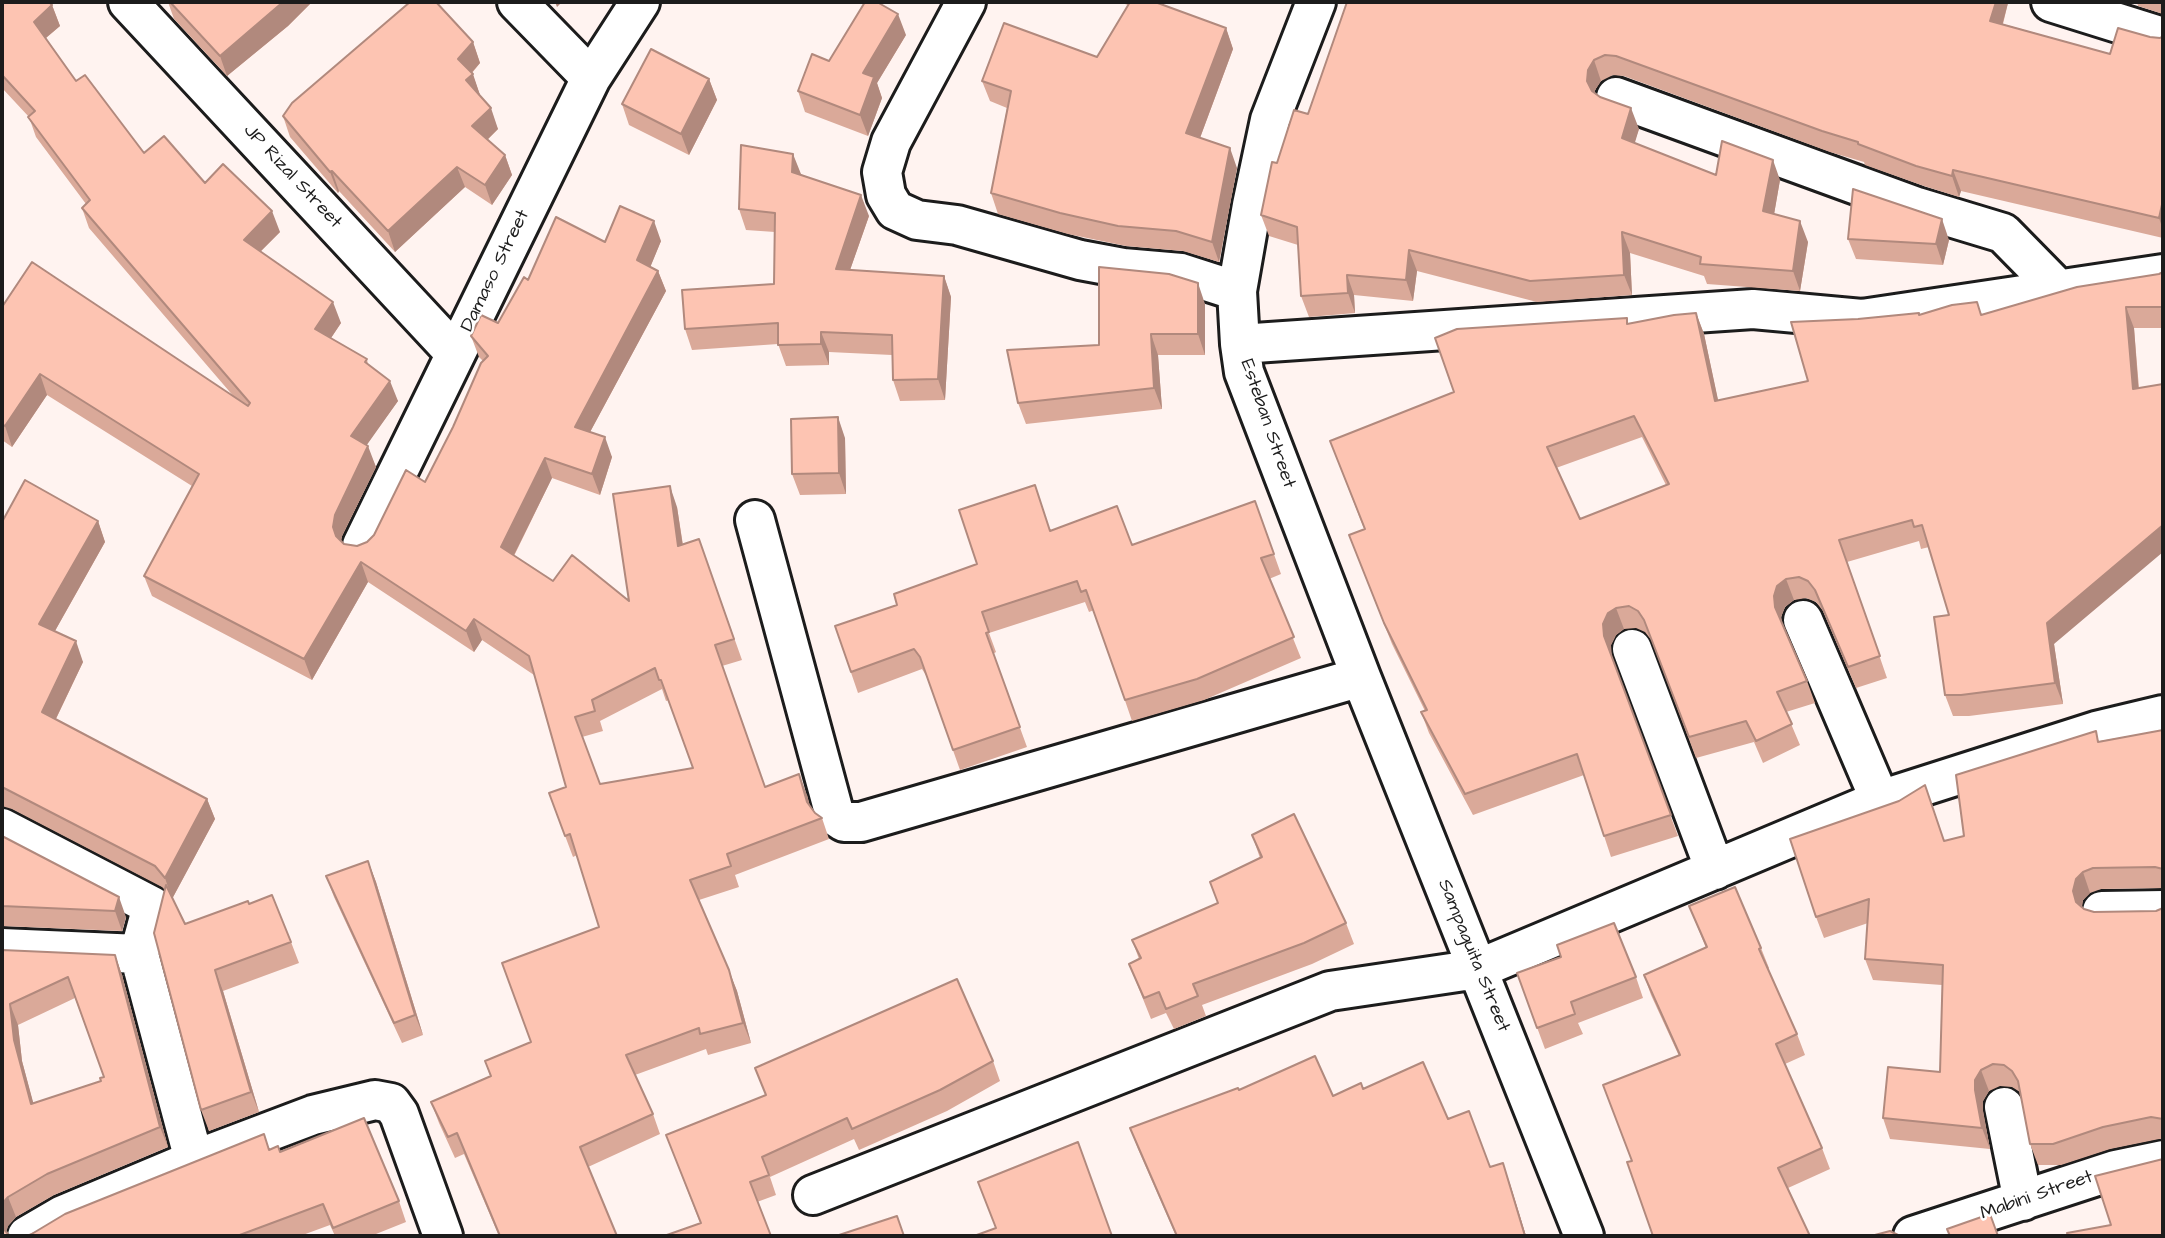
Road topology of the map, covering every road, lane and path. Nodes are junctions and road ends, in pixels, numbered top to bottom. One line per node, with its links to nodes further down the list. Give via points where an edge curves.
1 (128, 2): 14 (street, JP Rizal Street)
2 (517, 2): 8 (street)
3 (640, 2): 8 (street, Damaso Street)
4 (966, 2): 12 (street, via 891,142 882,172 886,195 895,210 917,220 957,225 1080,260 1181,273)
5 (1316, 2): 12 (street, Esteban Street, via 1269,120)
6 (2051, 2): 7 (street)
7 (2163, 37)
8 (591, 78): 14 (street, Damaso Street)
9 (1616, 97): 11 (street, via 1917,207 2003,233)
10 (2163, 274): 11 (street)
11 (2059, 290): 13 (street, via 1862,318 1753,309)
12 (1237, 291): 13 (street, Esteban Street)
13 (1240, 344): 19 (street, Esteban Street, via 1244,372)
14 (455, 353): 16 (street, Damaso Street)
15 (755, 520): 19 (street, via 835,816 844,822 861,822)
16 (362, 545)
17 (1802, 620): 21 (street)
18 (1632, 649): 23 (street)
19 (1361, 677): 28 (street, Sampaguita Street)
20 (2163, 715): 21 (street)
21 (1880, 800): 23 (street)
22 (2, 828): 27 (street, via 152,906)
23 (1715, 870): 28 (street)
24 (2163, 910): 25 (street)
25 (2102, 911)
26 (2, 948): 27 (street)
27 (139, 954): 30 (street)
28 (1478, 969): 32 (street, via 1330,991); 37 (street, Sampaguita Street)
29 (2004, 1107): 33 (street)
30 (194, 1160): 35 (street, via 63,1215); 36 (street, via 313,1115 375,1100 391,1103)
31 (2163, 1160): 33 (street, Mabini Street, via 2115,1170)
32 (813, 1195)
33 (2023, 1201): 34 (street, Mabini Street)
34 (1929, 1234)
35 (27, 1236)
36 (443, 1236)
37 (1584, 1236)

